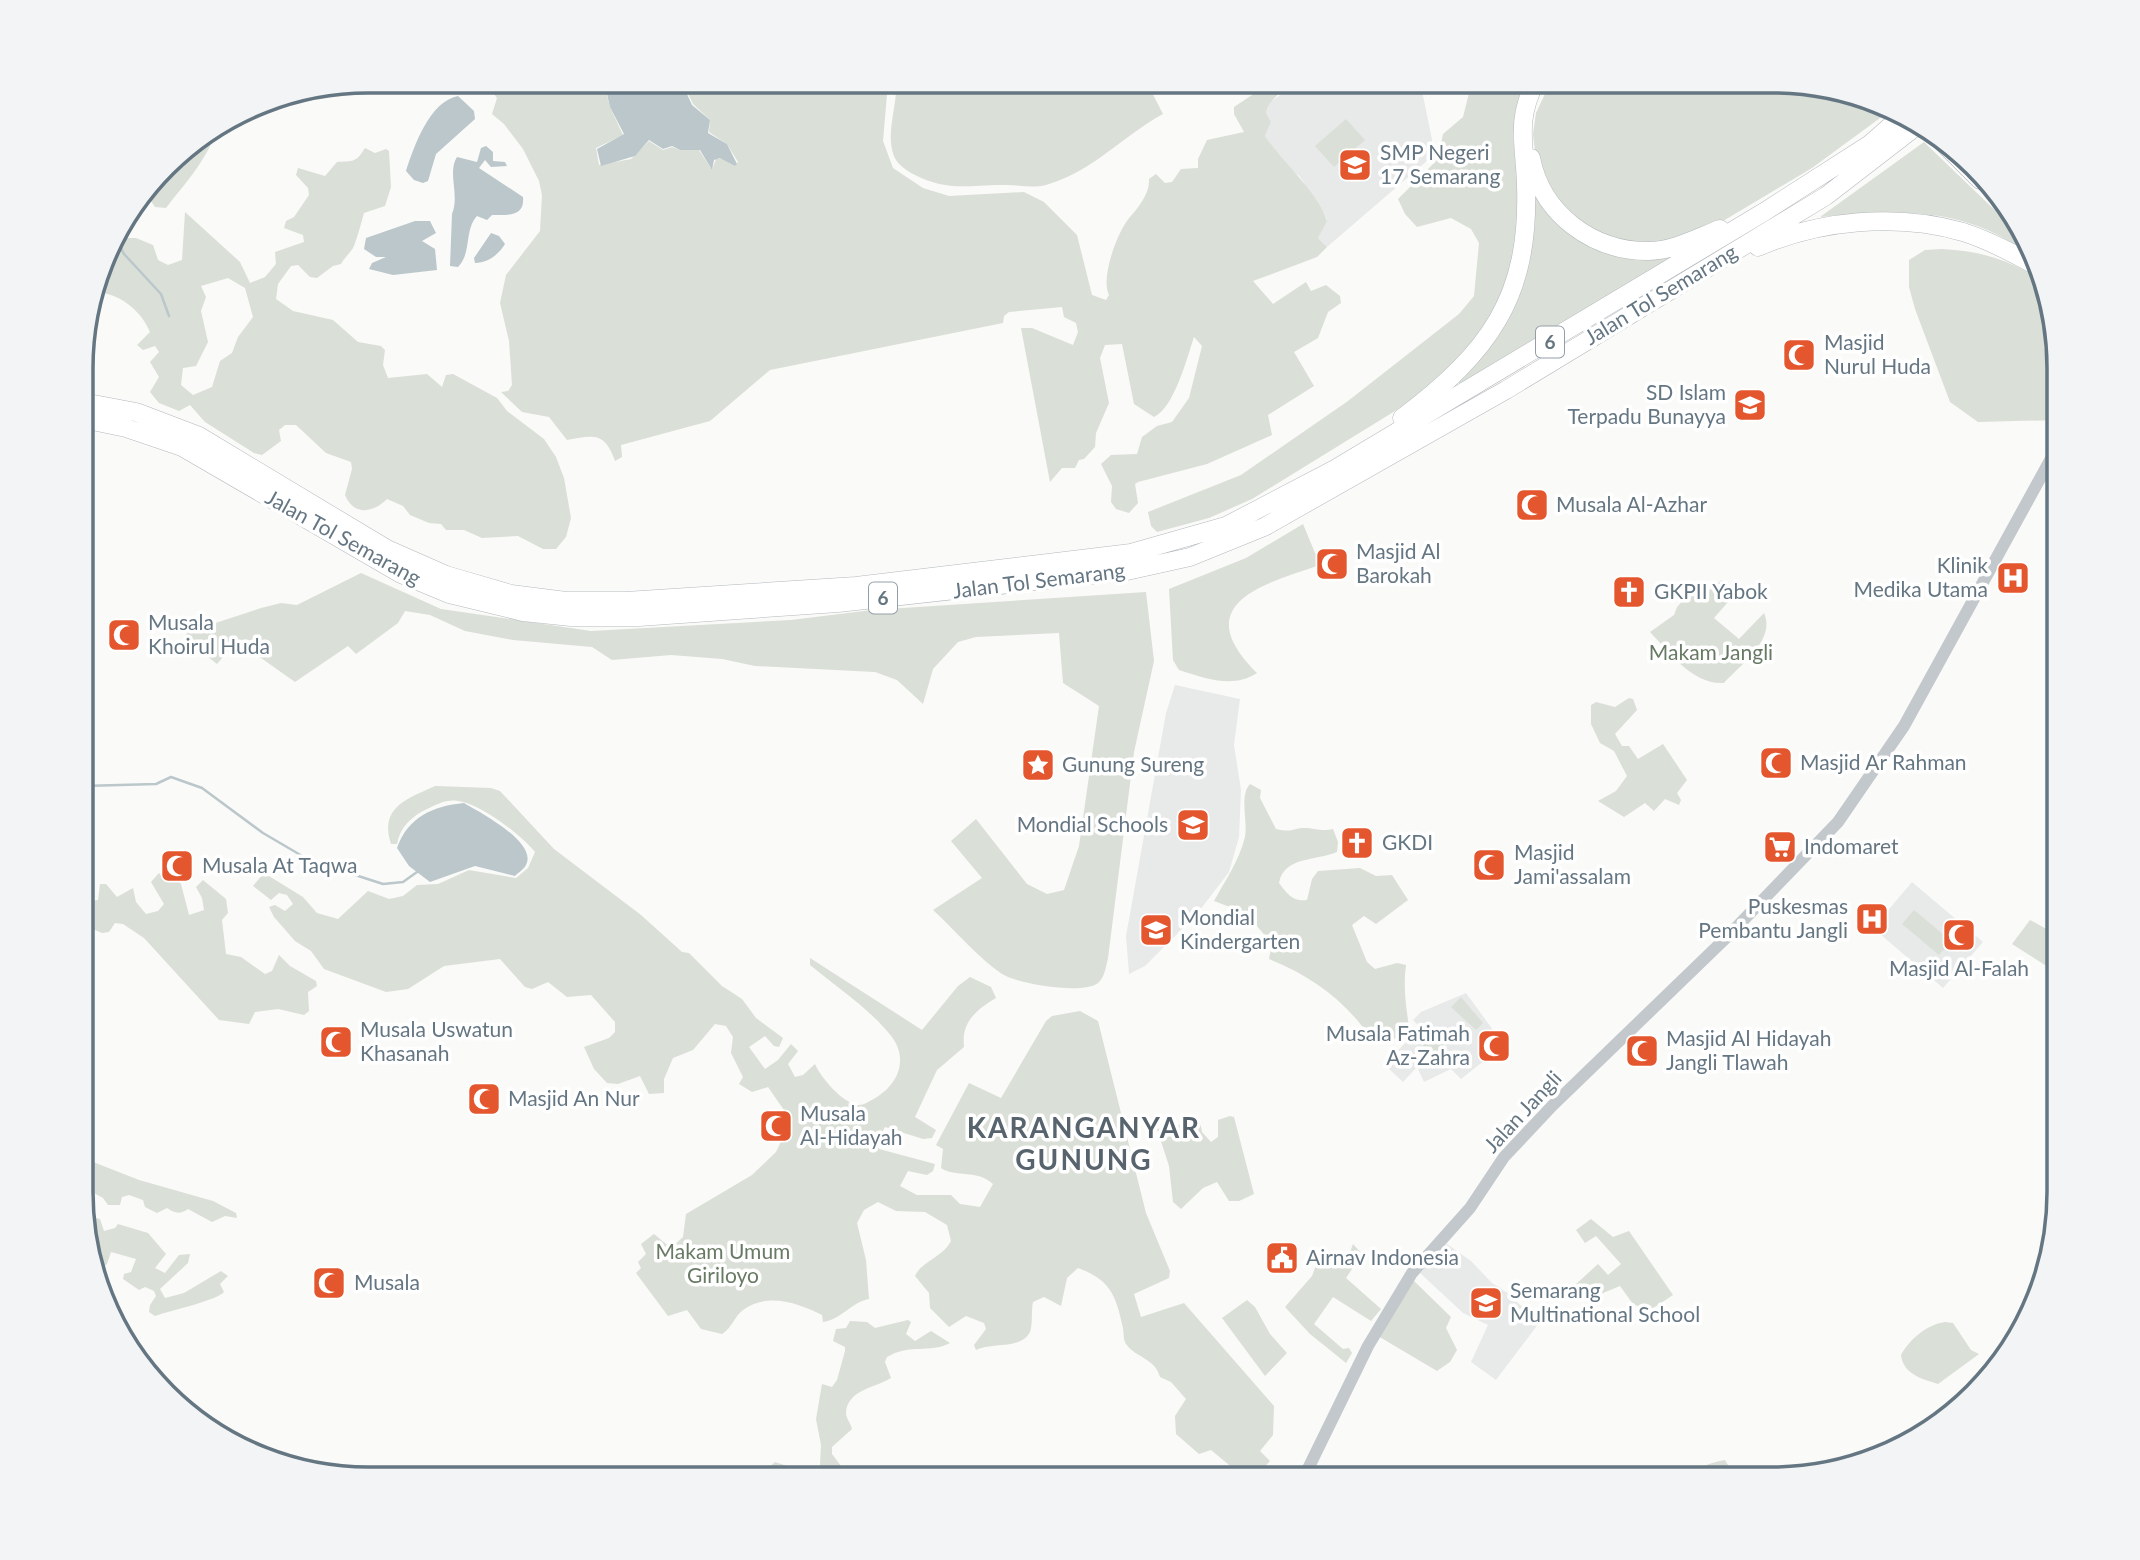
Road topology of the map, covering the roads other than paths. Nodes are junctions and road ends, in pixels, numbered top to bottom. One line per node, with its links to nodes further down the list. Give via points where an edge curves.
1 (1531, 93): 11 (highway, 6, via 1520,134 1527,237 1499,320 1451,377)
2 (1541, 93): 5 (highway, 6, via 1529,134 1532,162 1546,197 1574,228 1619,248 1649,251 1675,247)
3 (1895, 122): 5 (highway, Jalan Tol Semarang / 6, via 1870,144)
4 (1911, 130): 7 (highway, Jalan Tol Semarang / 6, via 1826,195)
5 (1764, 212): 11 (highway, Jalan Tol Semarang / 6)
6 (2025, 260): 7 (highway, 6, via 1963,232 1887,222 1837,224 1774,240)
7 (1658, 297): 9 (highway, Jalan Tol Semarang / 6, via 1506,390 1237,540 1190,557 1127,571 838,603 605,618 505,609 449,594 388,568 182,447)
8 (93, 404): 11 (highway, Jalan Tol Semarang / 6, via 136,412 199,436 415,562 510,594 566,601 856,586 1131,553 1226,526)
9 (93, 421)
10 (2047, 466): 12 (street, Jalan Jangli, via 1904,726 1838,822 1504,1157 1470,1208 1412,1273 1368,1346)
11 (1335, 469)
12 (1309, 1467)

